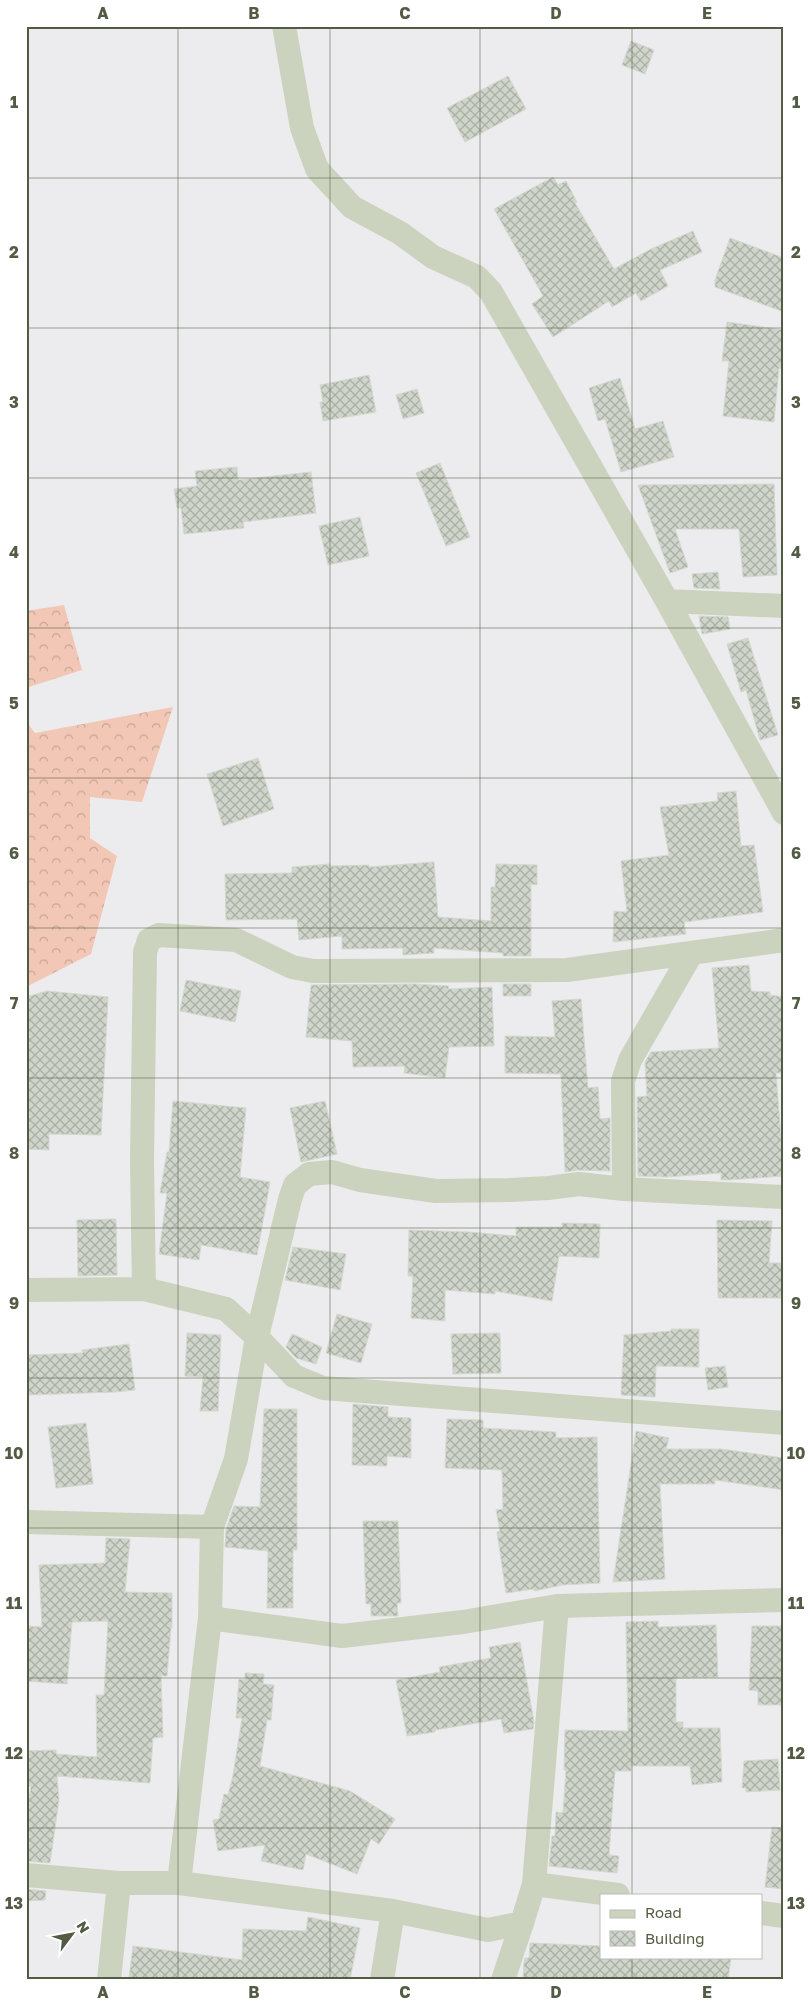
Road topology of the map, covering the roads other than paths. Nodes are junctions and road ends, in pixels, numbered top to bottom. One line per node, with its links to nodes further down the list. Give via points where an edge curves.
1 (284, 26): 2 (street, via 302,128 317,169 352,208 400,233 433,257 477,277 491,292)
2 (667, 601): 3 (street); 4 (street)
3 (784, 606)
4 (784, 813)
5 (784, 940): 6 (street)
6 (691, 954): 7 (street, via 630,1060 623,1081); 9 (street, via 567,970 313,971 292,967 236,940 159,935 149,940 145,952)
7 (624, 1190): 8 (street); 11 (street, via 579,1184 510,1190 436,1191 360,1180 332,1172 309,1174 295,1185 290,1199)
8 (784, 1197)
9 (144, 1289): 10 (street); 11 (street, via 226,1310)
10 (26, 1290)
11 (257, 1337): 12 (street, via 294,1376 323,1388); 14 (street, via 236,1459)
12 (784, 1423)
13 (26, 1522): 14 (street)
14 (212, 1527): 17 (street)
15 (784, 1600): 16 (street)
16 (557, 1606): 17 (street, via 462,1622 342,1636); 21 (street)
17 (210, 1618): 20 (street)
18 (26, 1875): 19 (street)
19 (119, 1883): 20 (street); 27 (street)
20 (179, 1883): 23 (street)
21 (534, 1884): 22 (street); 26 (street)
22 (610, 1894)
23 (393, 1911): 26 (street, via 488,1930); 28 (street)
24 (762, 1914): 25 (street)
25 (784, 1916)
26 (522, 1923): 29 (street)
27 (109, 1980)
28 (382, 1980)
29 (502, 1980)

